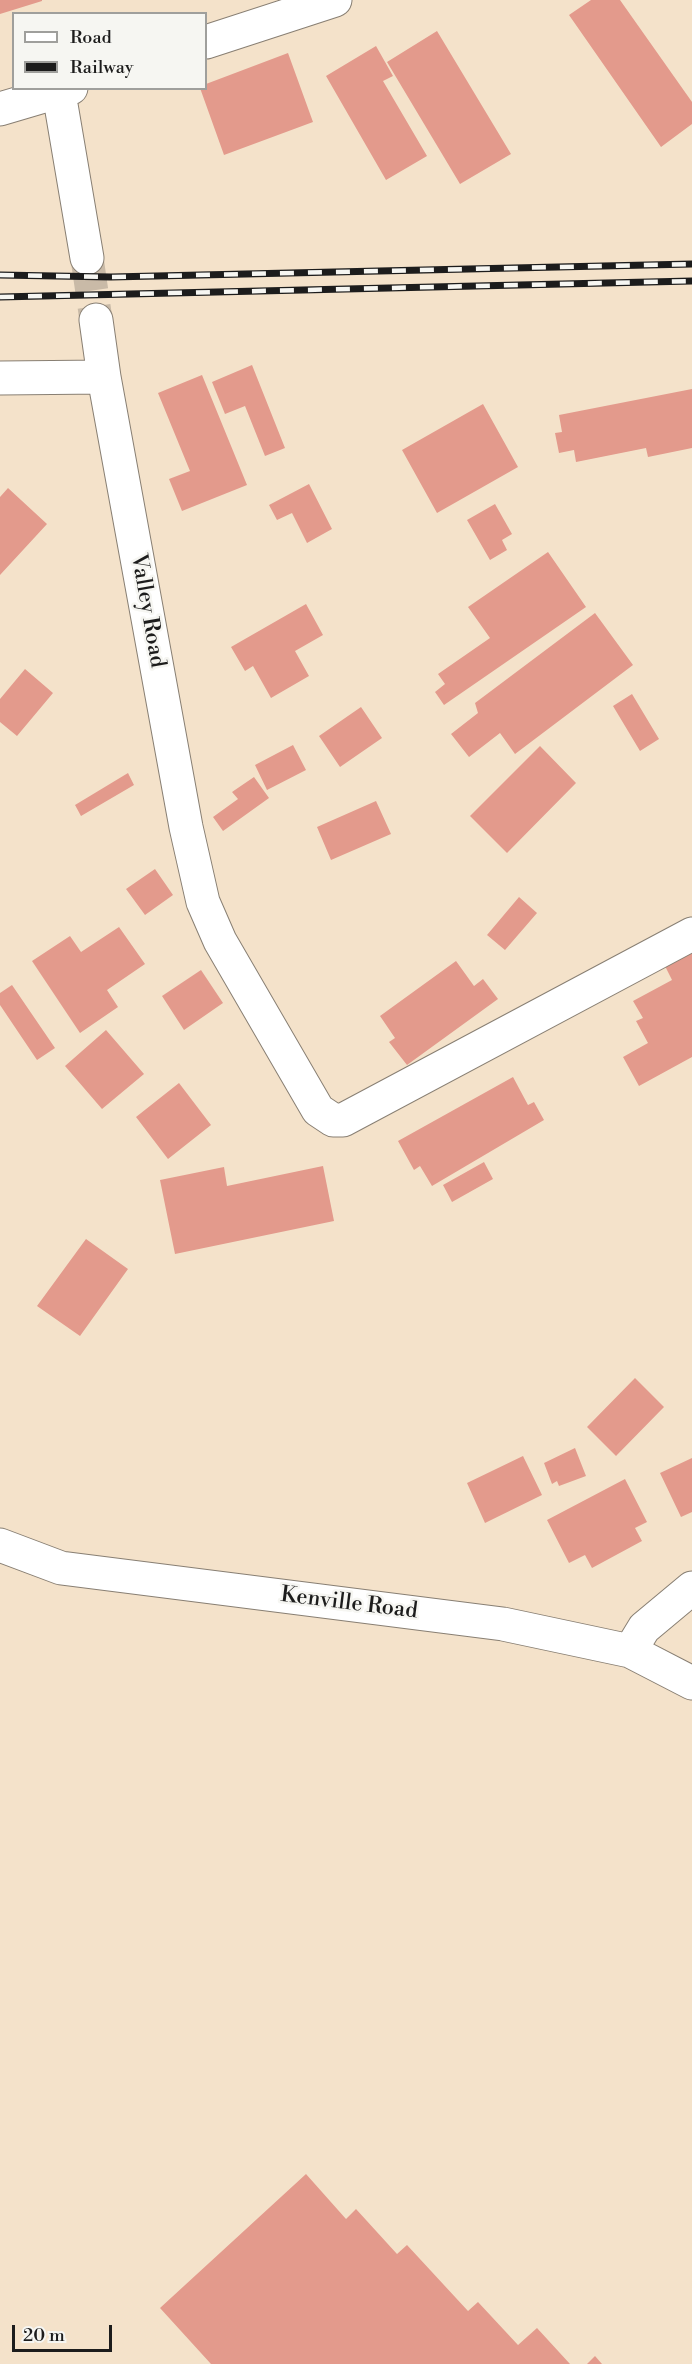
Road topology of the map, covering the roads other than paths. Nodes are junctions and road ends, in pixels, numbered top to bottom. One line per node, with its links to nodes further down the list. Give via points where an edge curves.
1 (335, 0): 2 (street)
2 (207, 42)
3 (65, 91): 4 (street); 5 (street)
4 (0, 109)
5 (87, 258)
6 (96, 320): 7 (street, Valley Road)
7 (104, 376): 8 (street); 9 (street, Valley Road, via 203,902 220,941 318,1110 333,1120 343,1120)
8 (0, 378)
9 (692, 934)
10 (0, 1545): 12 (street, Kenville Road, via 61,1568 503,1624)
11 (692, 1588): 12 (street, via 644,1628)
12 (630, 1651): 13 (street, Kenville Road)
13 (692, 1683)

